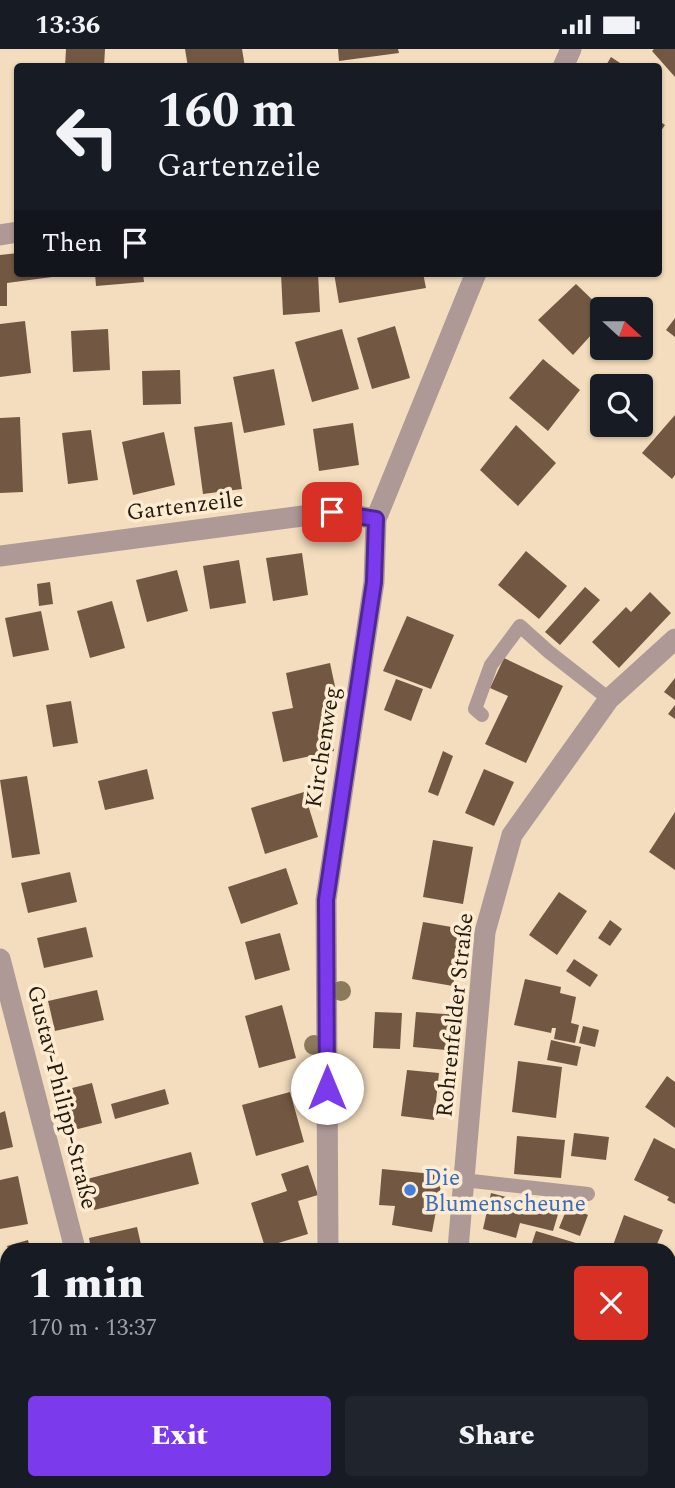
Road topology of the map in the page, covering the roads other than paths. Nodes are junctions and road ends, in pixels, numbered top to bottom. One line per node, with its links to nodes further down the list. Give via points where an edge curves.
1 (474, 277): 2 (street, Kirchenweg)
2 (376, 519): 3 (street, Gartenzeile, via 332,512); 11 (street, Kirchenweg, via 374,582 326,900)
3 (0, 556)
4 (675, 639): 5 (street, Rohrenfelder Straße)
5 (609, 699): 6 (lane, via 520,626 491,666 475,709); 8 (street, Rohrenfelder Straße, via 512,835 485,932)
6 (482, 715)
7 (0, 959): 10 (street, Gustav-Philipp-Straße)
8 (463, 1179): 9 (lane); 12 (street, Rohrenfelder Straße)
9 (588, 1195)
10 (73, 1243)
11 (328, 1243)
12 (458, 1243)

